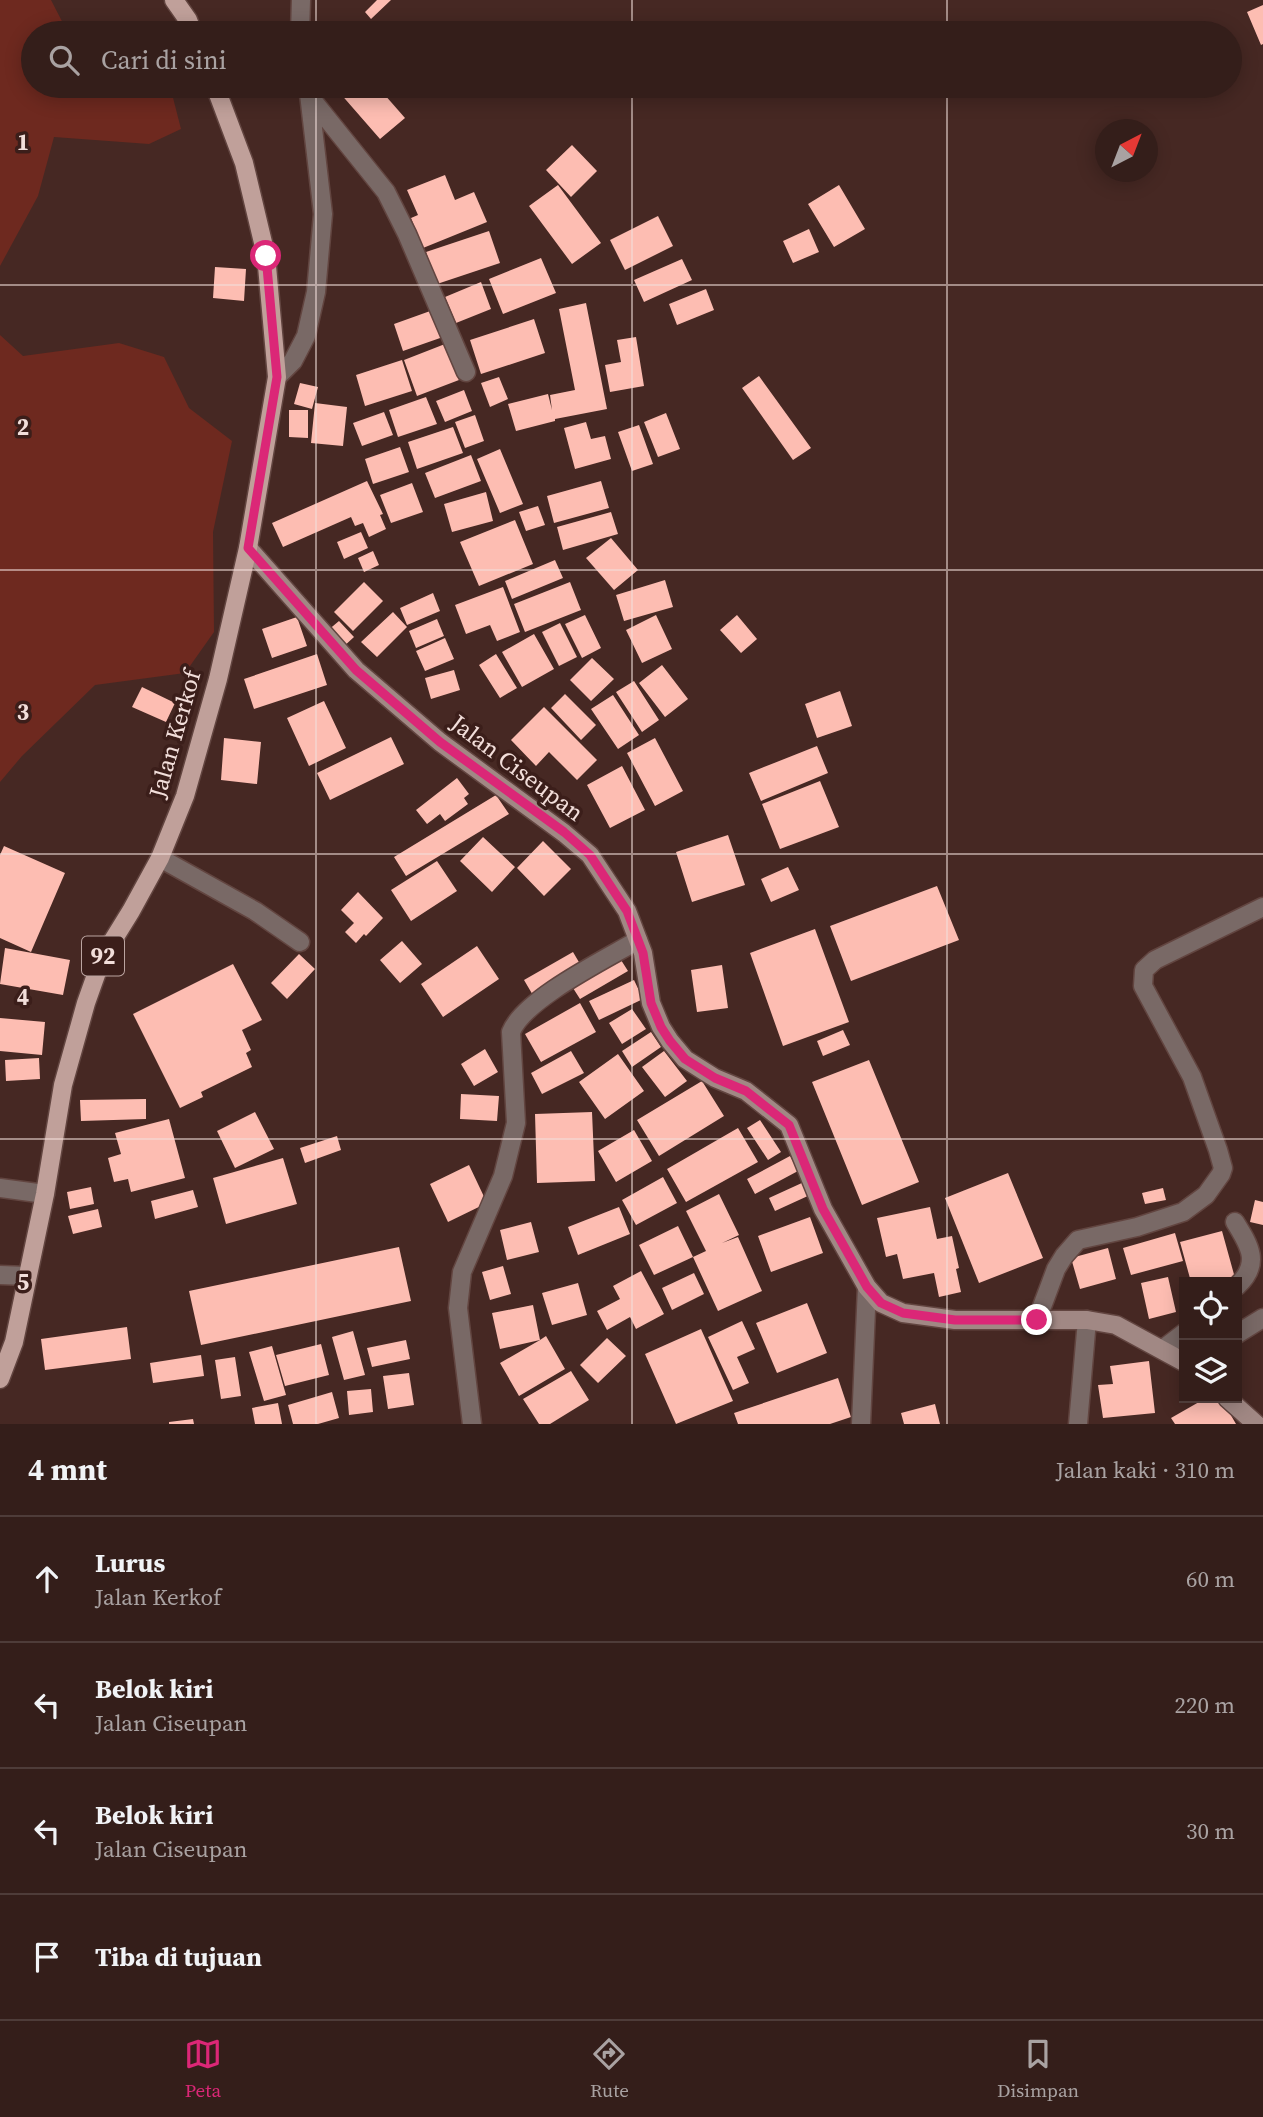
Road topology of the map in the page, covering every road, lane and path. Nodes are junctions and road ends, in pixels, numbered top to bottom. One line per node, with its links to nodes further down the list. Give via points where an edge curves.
1 (174, 0): 3 (main road)
2 (300, 0): 4 (street)
3 (188, 21)
4 (300, 21)
5 (220, 98): 9 (main road, Jalan Kerkof / 92, via 244,163 266,256)
6 (310, 98): 9 (street, via 323,214 316,292 306,336 293,361)
7 (314, 98): 8 (street, via 386,192)
8 (466, 372)
9 (277, 377): 10 (main road, Jalan Kerkof / 92)
10 (248, 548): 11 (main road, Jalan Kerkof / 92, via 185,796); 13 (main road, Jalan Ciseupan, via 356,670 440,742 590,855 627,911)
11 (160, 858): 14 (street); 16 (main road, Jalan Kerkof / 92, via 102,958 86,1003 63,1086)
12 (1263, 907): 23 (street, via 1155,960 1142,976 1160,1021 1192,1077 1222,1174 1206,1195 1183,1212 1078,1240 1056,1269)
13 (638, 940): 21 (main road, Jalan Ciseupan, via 651,1003 670,1041 685,1059 746,1091 789,1125 823,1209); 31 (street, via 549,993 511,1032 516,1124 503,1176 462,1272 458,1308)
14 (300, 942)
15 (0, 1188): 16 (street)
16 (46, 1194): 19 (main road, Jalan Kerkof / 92)
17 (1235, 1222): 20 (street, via 1249,1244 1252,1261)
18 (0, 1275): 19 (street)
19 (27, 1276): 29 (main road, Jalan Kerkof / 92, via 14,1342)
20 (1242, 1282)
21 (867, 1287): 23 (main road, Jalan Ciseupan, via 881,1303 903,1313 955,1320); 32 (street)
22 (1263, 1318): 25 (street)
23 (1037, 1320): 24 (main road, Jalan Ciseupan)
24 (1087, 1320): 27 (main road, Jalan Ciseupan, via 1116,1325); 33 (street)
25 (1242, 1331)
26 (1179, 1337): 27 (street)
27 (1163, 1349): 28 (main road, Jalan Ciseupan)
28 (1179, 1359)
29 (0, 1379)
30 (1233, 1403): 34 (main road)
31 (472, 1424)
32 (861, 1424)
33 (1078, 1424)
34 (1256, 1424)

